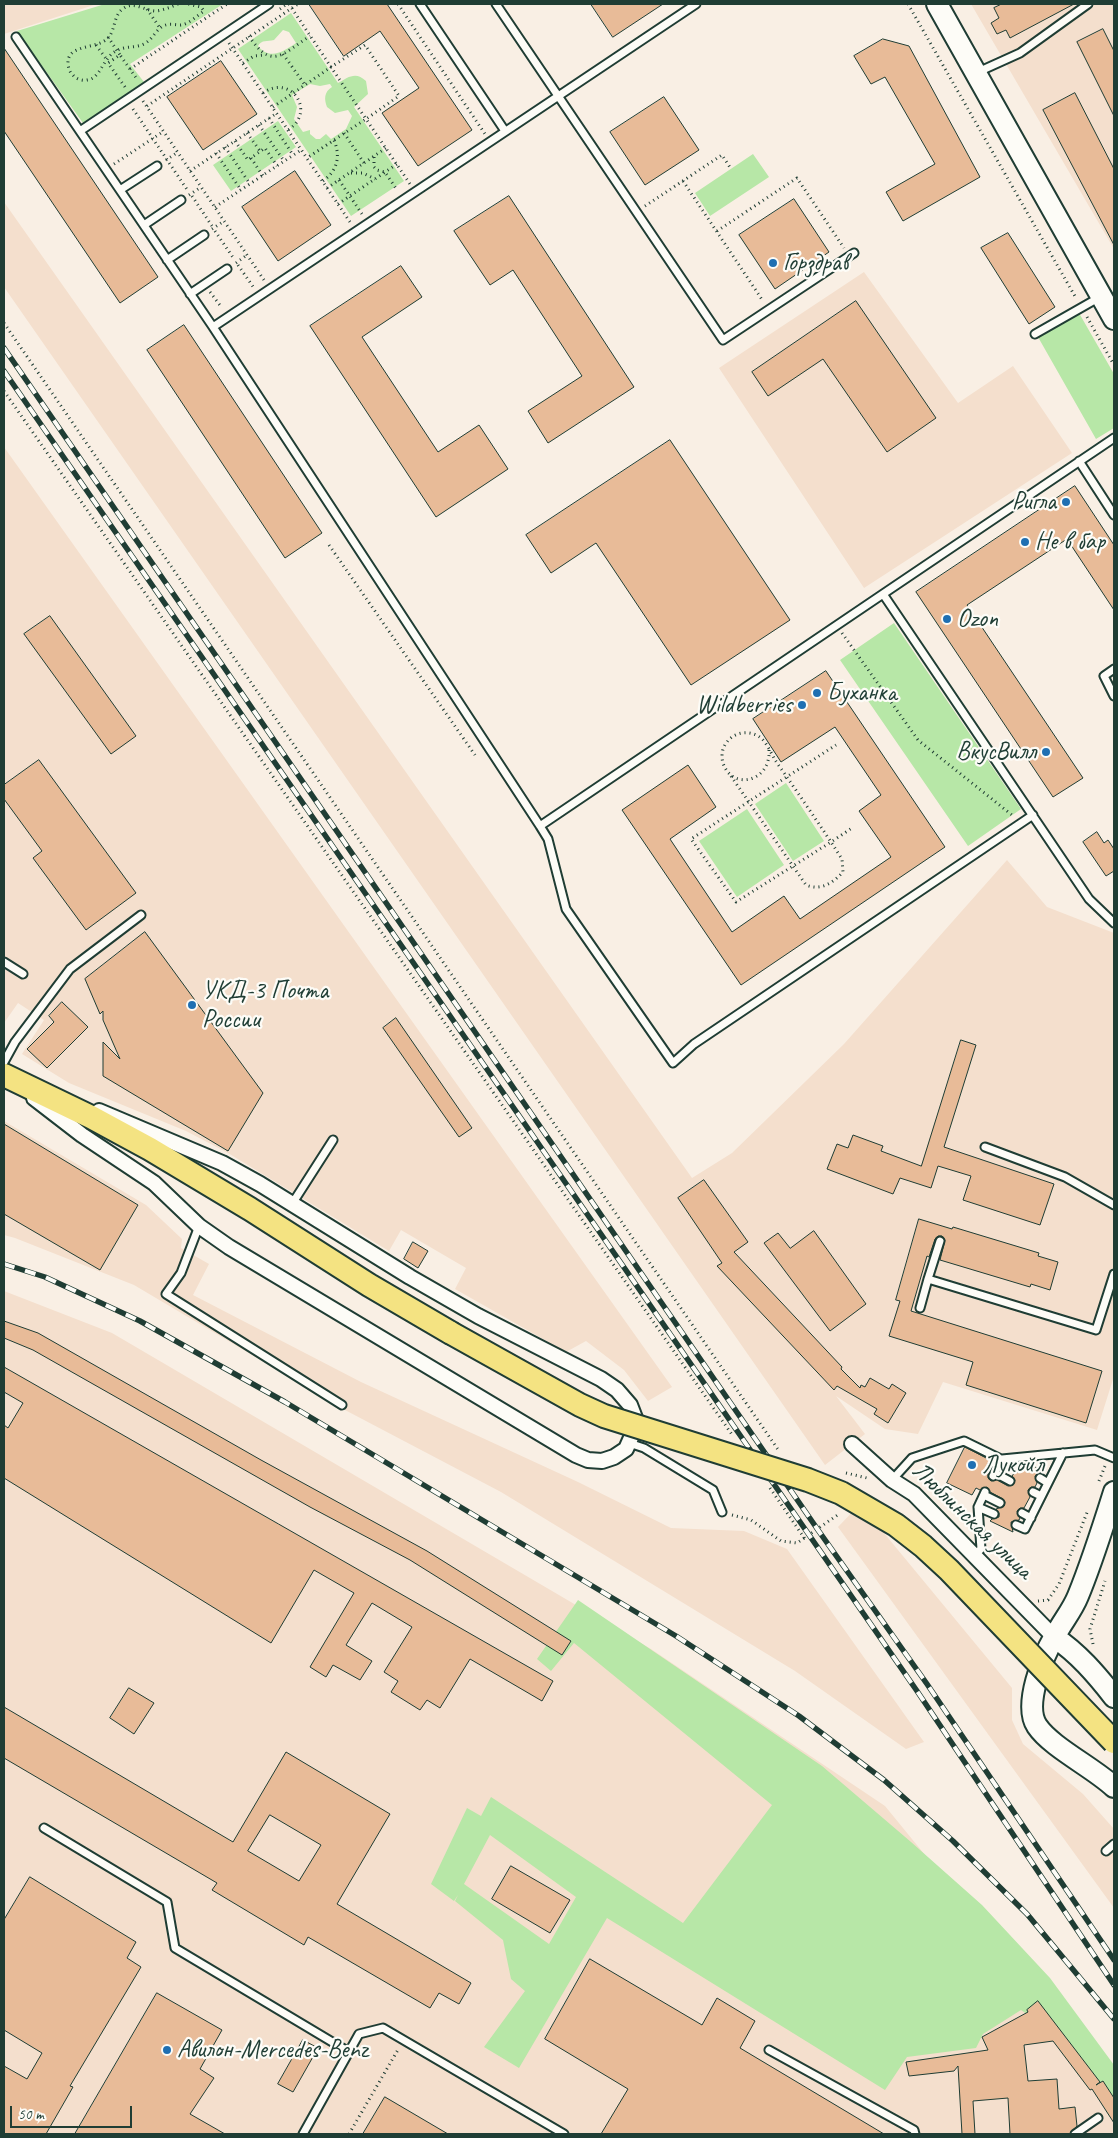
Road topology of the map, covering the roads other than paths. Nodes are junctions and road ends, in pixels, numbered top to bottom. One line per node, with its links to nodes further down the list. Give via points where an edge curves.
1 (269, 4): 10 (lane)
2 (420, 4): 11 (lane)
3 (496, 4): 9 (lane)
4 (696, 4): 9 (lane)
5 (936, 4): 8 (main road)
6 (1088, 4): 8 (lane, via 1020,53)
7 (16, 37): 10 (lane)
8 (976, 74): 21 (main road)
9 (558, 95): 11 (lane); 17 (lane, via 723,340)
10 (80, 131): 13 (lane)
11 (505, 131): 23 (lane)
12 (157, 166): 13 (lane)
13 (120, 190): 15 (lane)
14 (180, 200): 15 (lane)
15 (144, 225): 18 (lane)
16 (204, 235): 18 (lane)
17 (852, 255)
18 (167, 260): 20 (lane)
19 (227, 269): 20 (lane)
20 (190, 294): 23 (lane)
21 (1101, 296): 22 (main road); 24 (lane)
22 (1114, 319)
23 (213, 327): 32 (lane)
24 (1035, 334)
25 (1114, 438): 26 (lane)
26 (1078, 462): 27 (lane); 28 (lane)
27 (1114, 515)
28 (883, 594): 31 (lane); 32 (lane)
29 (1114, 668): 30 (lane, via 1104,676)
30 (1114, 696)
31 (1033, 815): 32 (lane, via 694,1044 674,1063 566,909 548,839); 34 (lane, via 1089,899)
32 (540, 826)
33 (141, 915): 37 (lane, via 70,969 15,1042)
34 (1114, 923)
35 (4, 962): 36 (lane)
36 (23, 974)
37 (5, 1071): 38 (main road); 43 (street, via 82,1135 154,1184)
38 (34, 1089): 41 (street, via 130,1123 222,1163); 72 (main road, bridge, via 150,1149 370,1286 580,1405 604,1416 808,1480 880,1515 923,1546 949,1570)
39 (333, 1140): 41 (lane)
40 (985, 1147): 42 (lane, via 1065,1177)
41 (292, 1204): 49 (street, via 478,1316 617,1390 633,1411 635,1424)
42 (1114, 1205)
43 (199, 1226): 48 (lane, via 181,1272 166,1294); 49 (street, via 576,1455 588,1460 608,1460)
44 (940, 1241): 46 (lane)
45 (1114, 1274): 46 (lane, via 1096,1330)
46 (928, 1279): 47 (lane)
47 (920, 1308)
48 (342, 1405)
49 (629, 1443): 64 (lane, via 651,1452 713,1490)
50 (852, 1444): 55 (street, Люблинская улица)
51 (1063, 1454): 52 (lane, via 1095,1450); 53 (lane); 58 (lane)
52 (1112, 1457)
53 (1002, 1460): 54 (lane); 55 (lane, via 964,1441 912,1458); 57 (lane, via 994,1475)
54 (1017, 1467)
55 (890, 1477): 69 (street, Люблинская улица, via 914,1494)
56 (1040, 1478): 58 (lane)
57 (1010, 1481)
58 (1048, 1482): 61 (lane)
59 (1106, 1488): 70 (main road, via 1098,1542 1077,1597)
60 (1033, 1492): 61 (lane)
61 (1041, 1496): 67 (lane)
62 (1000, 1502): 63 (lane, via 985,1494)
63 (978, 1507): 65 (lane); 69 (lane, via 981,1549)
64 (722, 1512)
65 (994, 1514)
66 (1022, 1514): 67 (lane)
67 (1031, 1518): 68 (lane, via 1025,1529)
68 (1016, 1525)
69 (974, 1555): 70 (street, Люблинская улица)
70 (1054, 1636): 71 (main road, Люблинская улица, via 1086,1663); 73 (main road, via 1034,1689 1032,1709 1036,1725 1048,1738)
71 (1114, 1697)
72 (1114, 1742)
73 (1114, 1787)
74 (44, 1828): 78 (lane, via 167,1902 175,1948)
75 (1114, 1844): 76 (lane)
76 (1106, 1851)
77 (769, 2050): 82 (lane, via 914,2130)
78 (349, 2052): 80 (lane); 81 (lane, via 359,2034 383,2028)
79 (1098, 2118): 83 (lane)
80 (303, 2134)
81 (564, 2134)
82 (915, 2134)
83 (1075, 2134)

